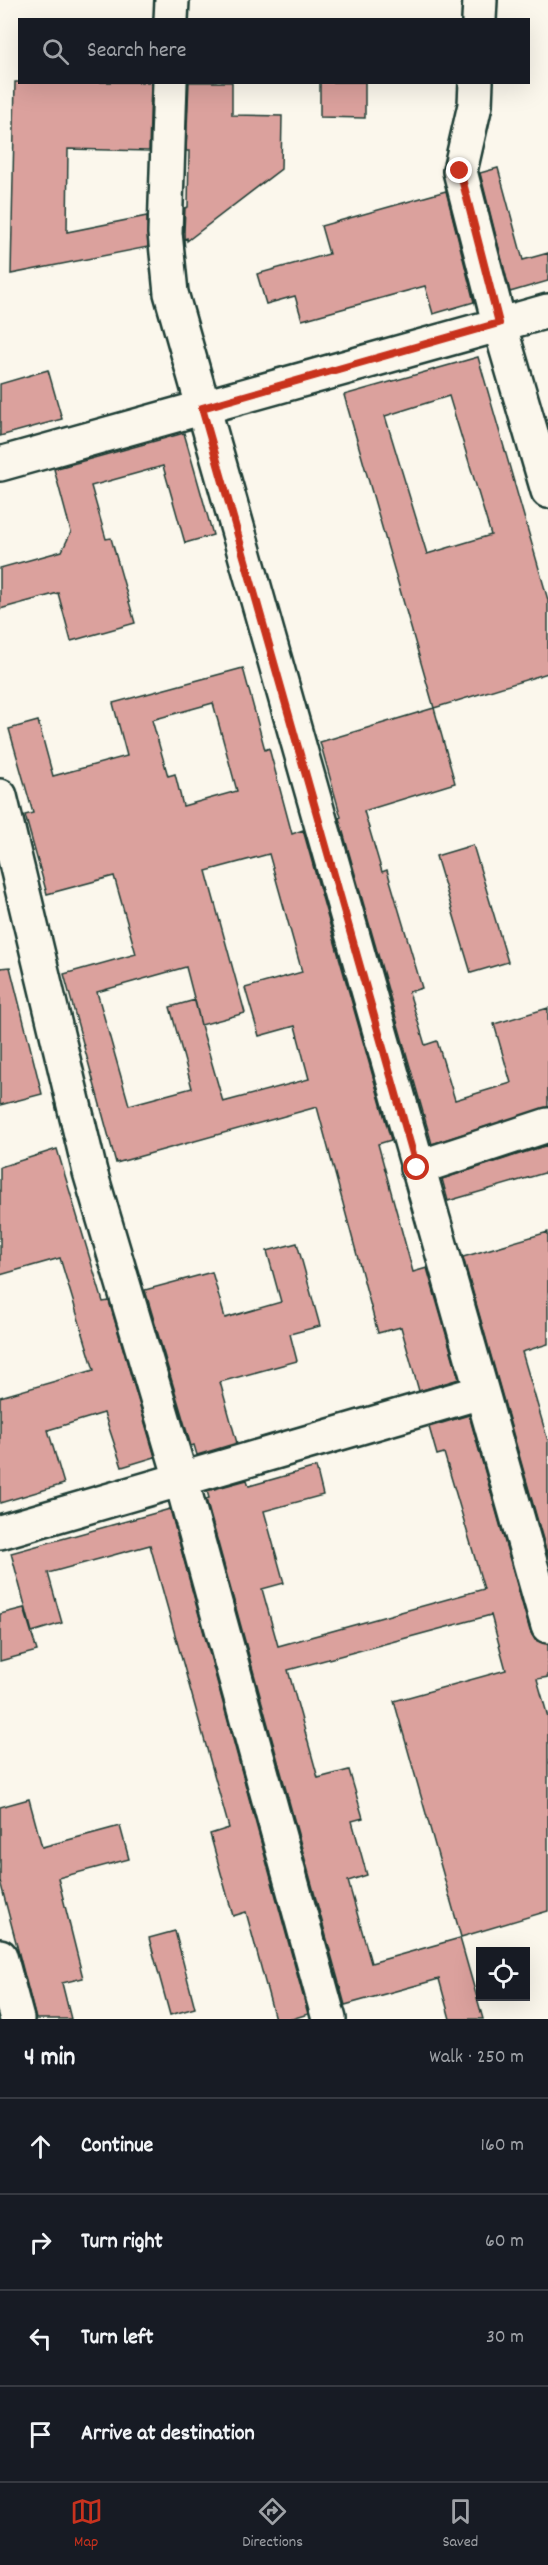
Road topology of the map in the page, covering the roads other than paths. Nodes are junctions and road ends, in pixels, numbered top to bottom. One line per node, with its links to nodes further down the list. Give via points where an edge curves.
1 (172, 0): 3 (street)
2 (480, 0): 4 (street)
3 (171, 18)
4 (479, 18)
5 (170, 84): 9 (street, via 165,233 171,293)
6 (476, 84): 8 (street, via 460,171)
7 (548, 310): 8 (street)
8 (499, 323): 9 (street); 11 (street)
9 (202, 408): 10 (street); 14 (street)
10 (0, 464)
11 (548, 491)
12 (0, 796): 16 (street, via 90,1172)
13 (548, 1125): 14 (street)
14 (417, 1168): 15 (street)
15 (481, 1392): 16 (street); 18 (street)
16 (181, 1479): 17 (street); 21 (street)
17 (0, 1532)
18 (548, 1626)
19 (0, 1956): 20 (street)
20 (17, 2019)
21 (329, 2019)

